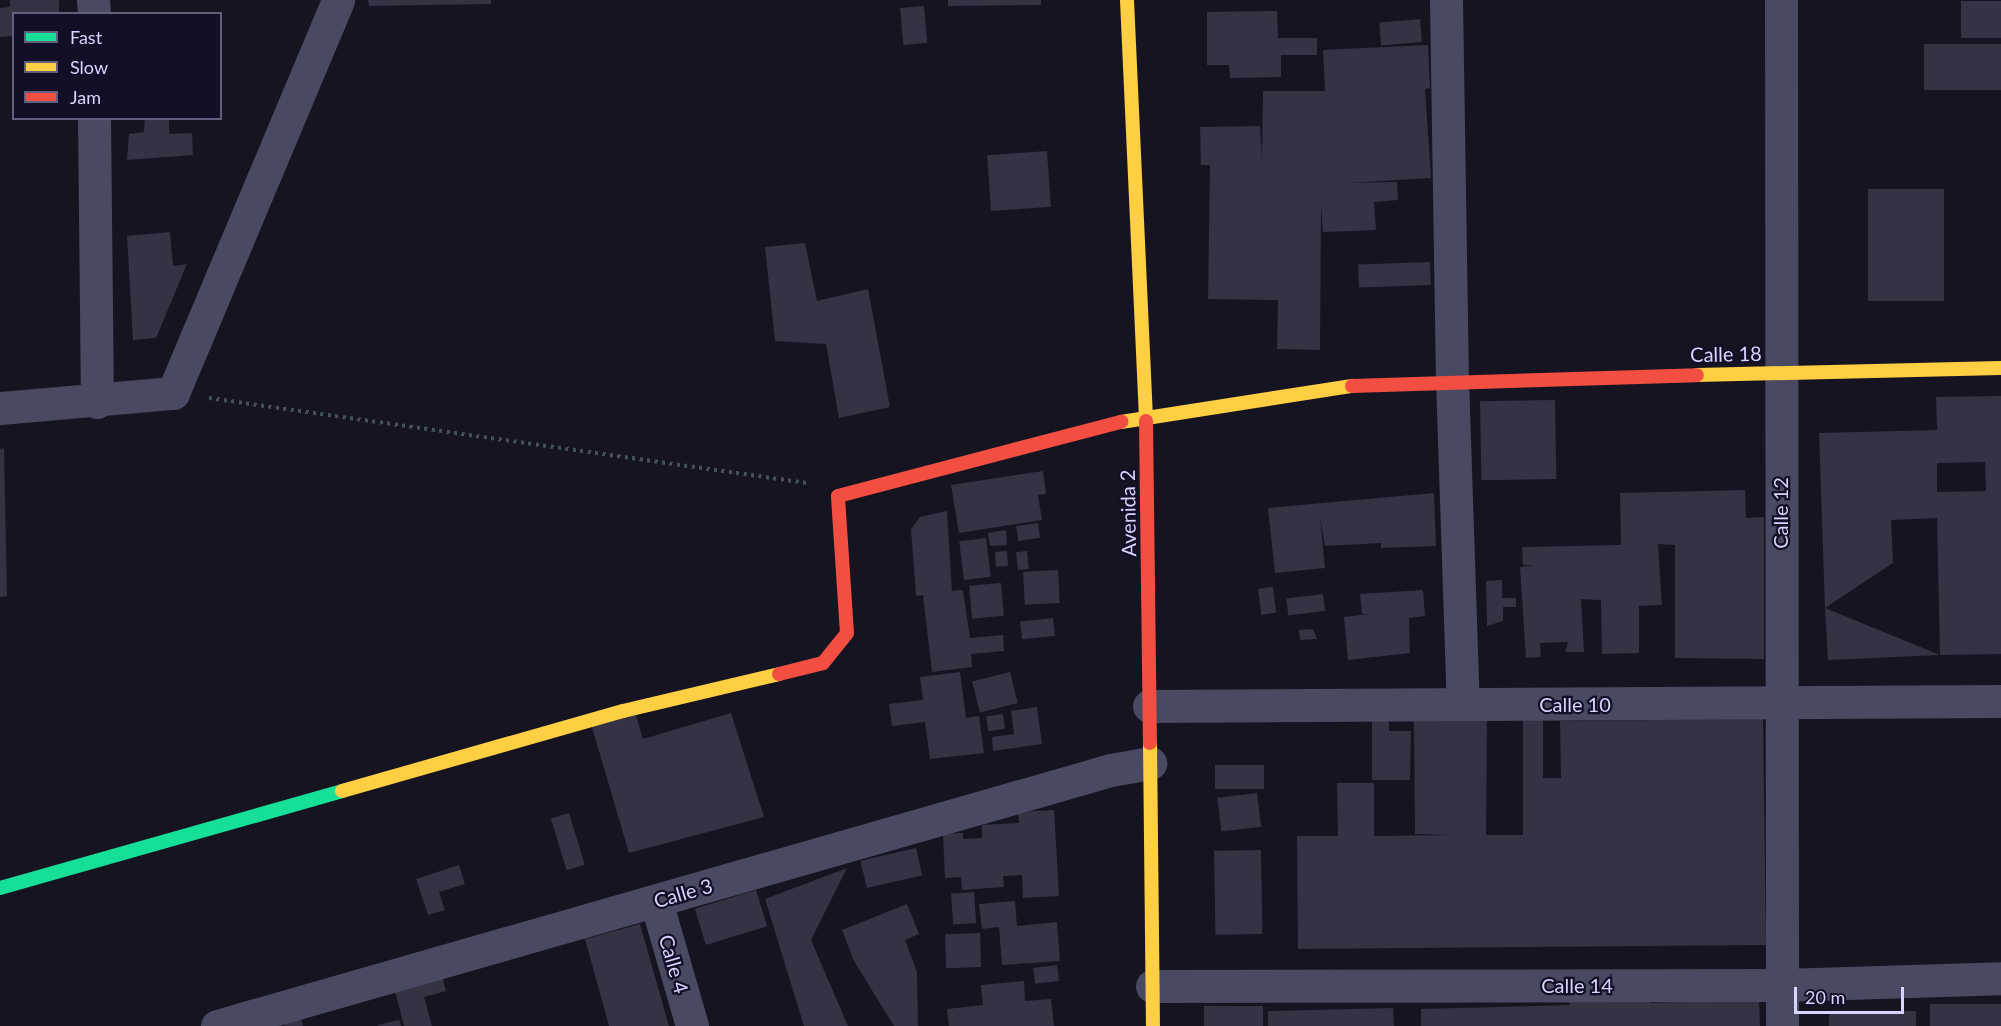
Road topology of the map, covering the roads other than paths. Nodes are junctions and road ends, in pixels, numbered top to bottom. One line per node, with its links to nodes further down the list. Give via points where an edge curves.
1 (338, 0): 9 (street, via 173,393)
2 (1127, 0): 11 (street, Avenida 2)
3 (1446, 0): 8 (street)
4 (1781, 0): 7 (street, Calle 12)
5 (94, 120): 9 (street)
6 (2001, 368): 7 (street, Calle 18)
7 (1779, 373): 8 (street, Calle 18); 13 (street, Calle 12)
8 (1452, 379): 11 (street, Calle 18, via 1375,383); 14 (street)
9 (97, 402): 10 (street)
10 (0, 408)
11 (1146, 416): 15 (street, Avenida 2); 17 (street, Calle 18, via 838,496 847,633 823,663 624,711)
12 (2001, 702): 13 (street, Calle 10)
13 (1780, 703): 14 (street, Calle 10); 20 (street, Calle 12)
14 (1463, 704): 15 (street, Calle 10)
15 (1149, 706): 16 (street, Avenida 2)
16 (1150, 763): 18 (street, Calle 3, via 1111,770); 21 (street, Avenida 2)
17 (0, 888)
18 (656, 901): 22 (street, Calle 3); 23 (street, Calle 4)
19 (2001, 978): 20 (street, Calle 14)
20 (1782, 985): 21 (street, Calle 14); 25 (street, Calle 12)
21 (1152, 986): 24 (street, Avenida 2)
22 (228, 1024)
23 (692, 1026)
24 (1153, 1026)
25 (1782, 1026)

